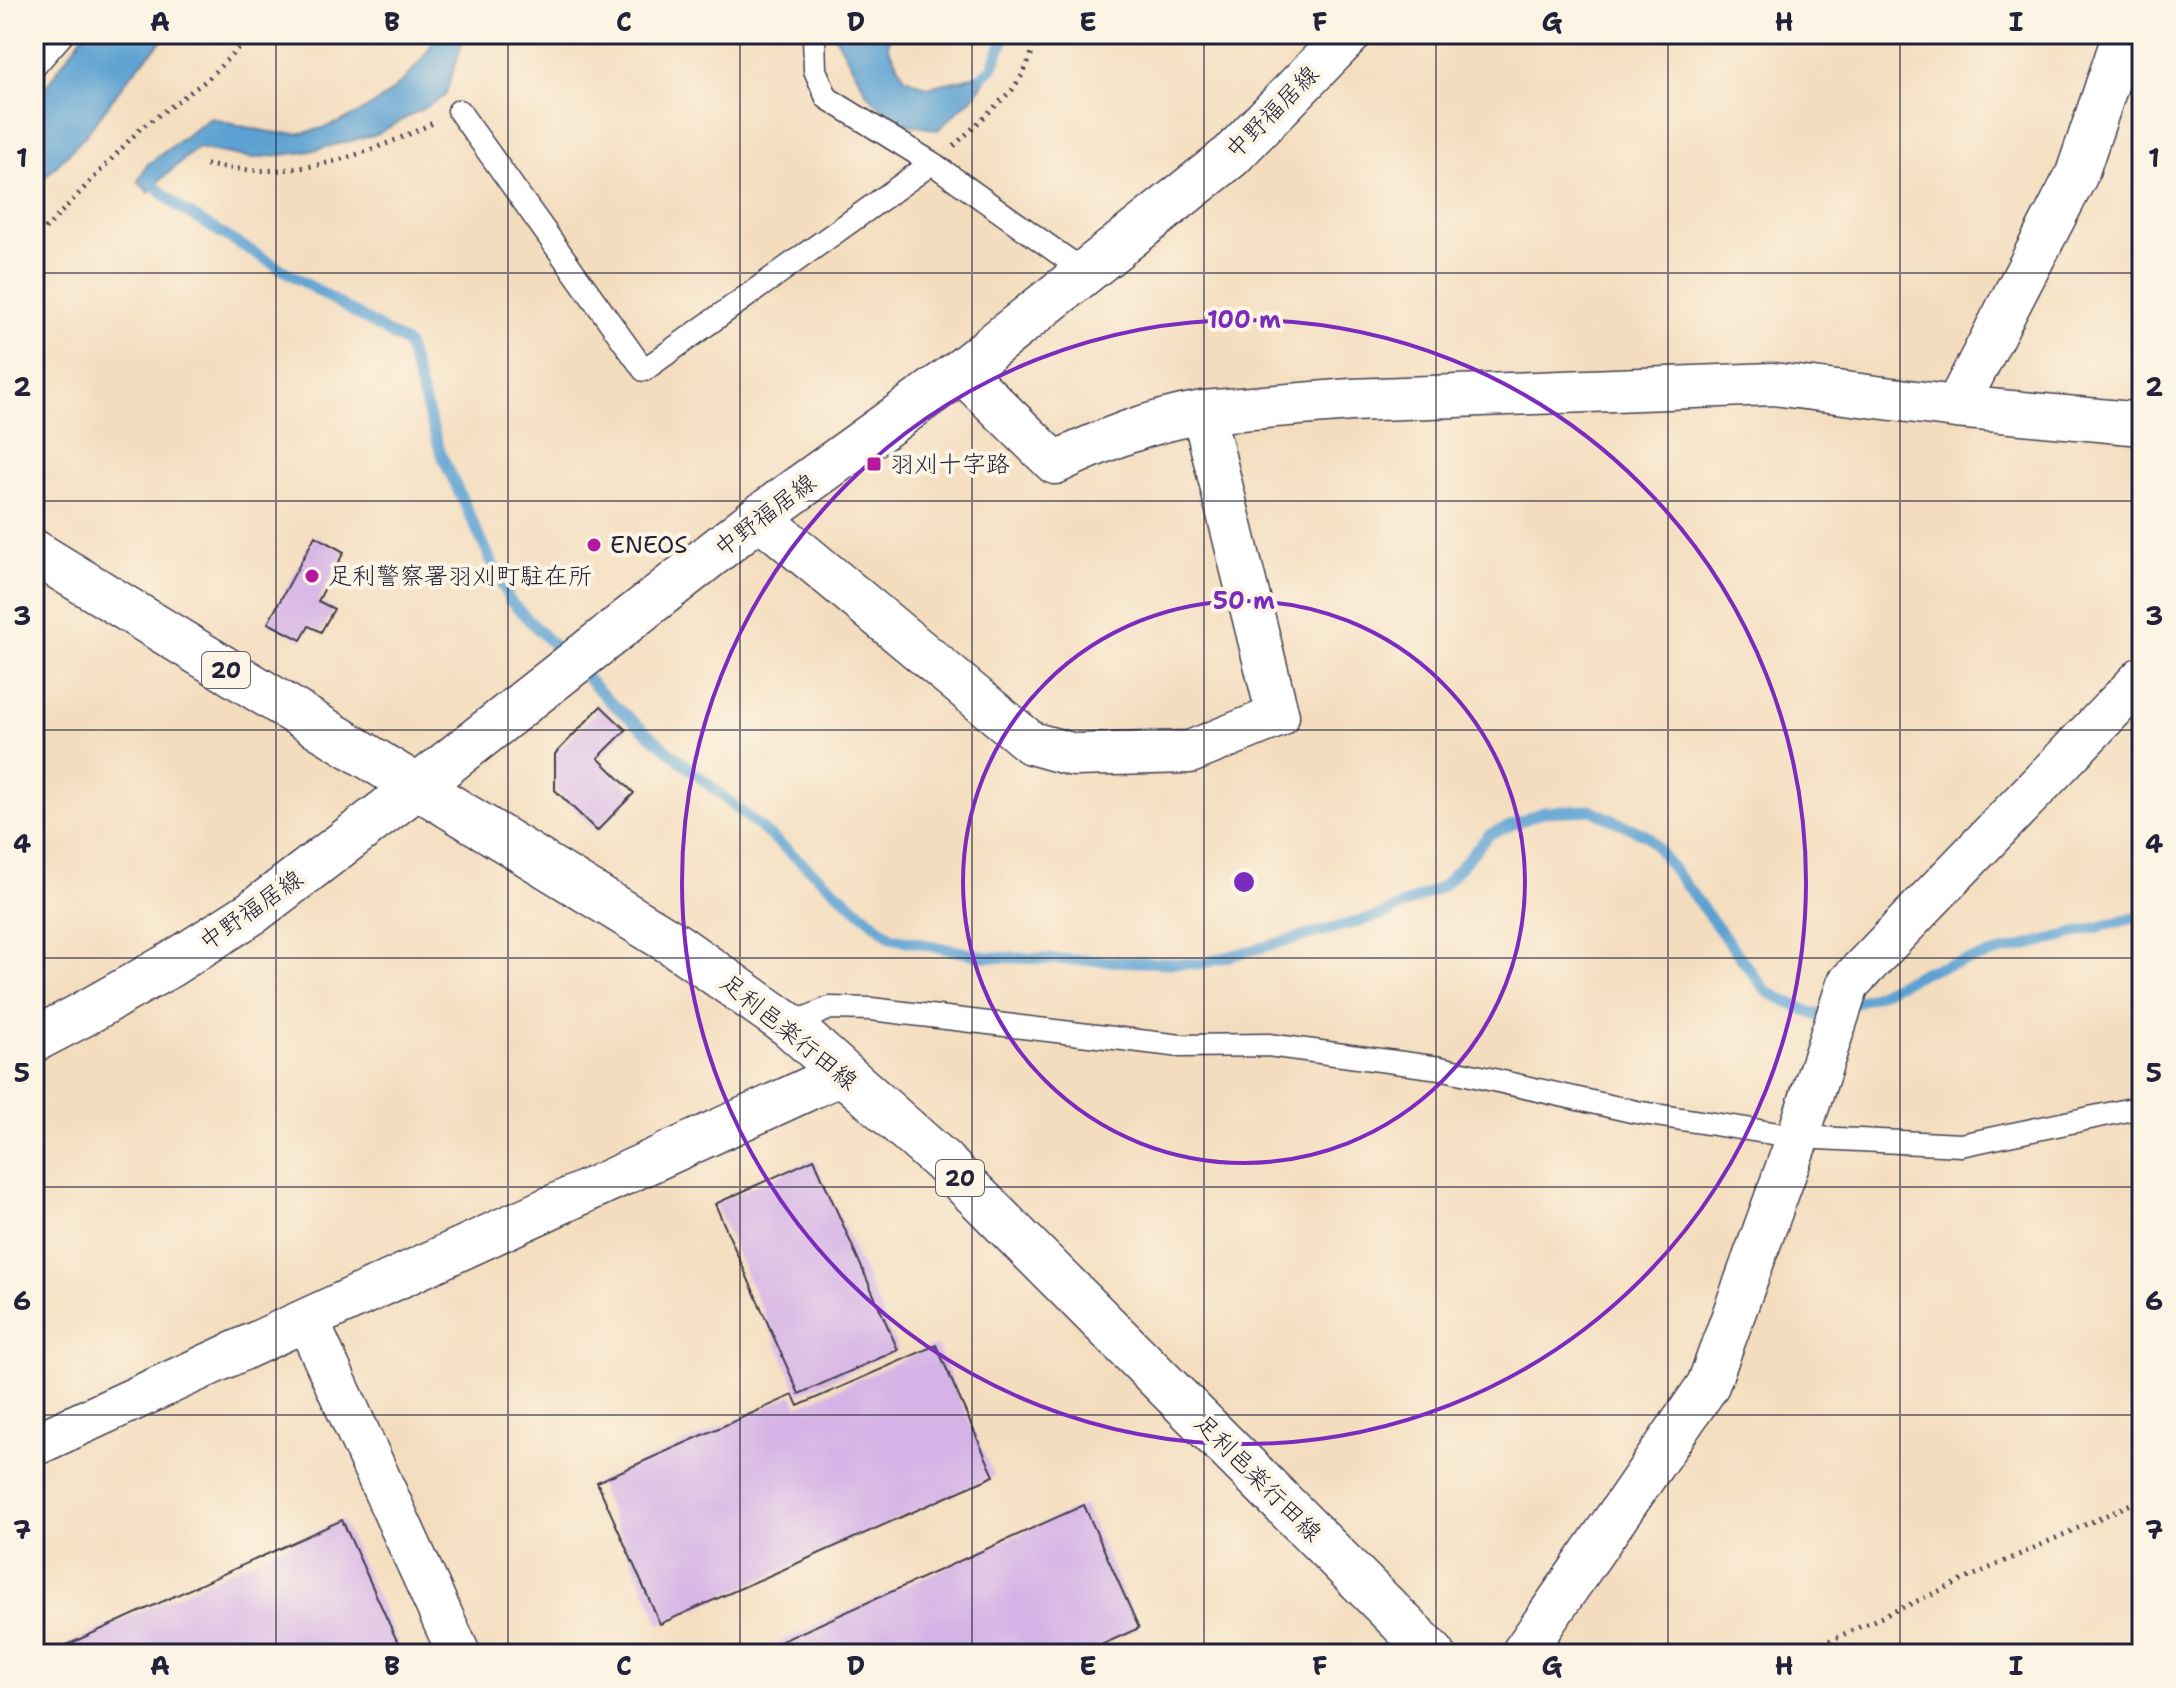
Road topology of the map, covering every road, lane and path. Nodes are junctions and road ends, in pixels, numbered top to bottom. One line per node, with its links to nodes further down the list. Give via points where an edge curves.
1 (63, 34): 7 (lane)
2 (252, 34): 11 (path, via 208,79 140,129)
3 (814, 34): 9 (lane, via 815,70 827,98)
4 (1040, 34): 9 (path, via 1012,90)
5 (1349, 34): 12 (main road, 中野福居線, via 1231,156)
6 (2124, 34): 14 (street, via 2077,174)
7 (34, 67)
8 (459, 111): 9 (lane, via 644,370); 10 (path, via 388,145 331,161 281,170)
9 (932, 163): 12 (lane)
10 (206, 165)
11 (34, 241)
12 (1085, 272): 13 (main road, 中野福居線)
13 (961, 371): 15 (street, via 1055,463 1106,439); 17 (main road, 中野福居線)
14 (1956, 407): 15 (street, via 1773,384 1351,400); 16 (street)
15 (1203, 412): 17 (street, via 1278,716 1190,752 1074,755 1031,743)
16 (2142, 424)
17 (759, 517): 20 (main road, 中野福居線)
18 (34, 552): 20 (main road, 足利邑楽行田線 / 20)
19 (2142, 678): 25 (street, via 1848,984)
20 (417, 787): 21 (main road, 足利邑楽行田線 / 20, via 674,944); 22 (main road, 中野福居線, via 241,920)
21 (789, 1025): 23 (main road, 足利邑楽行田線 / 20); 25 (lane, via 830,1008 871,1009 1181,1046 1268,1045 1440,1068 1636,1112)
22 (34, 1040)
23 (843, 1073): 26 (street); 30 (main road, 足利邑楽行田線 / 20, via 942,1161)
24 (2142, 1107): 25 (lane, via 1961,1145)
25 (1798, 1137): 31 (street, via 1708,1385)
26 (307, 1320): 27 (street); 29 (street)
27 (34, 1445)
28 (2142, 1499): 32 (path)
29 (459, 1654)
30 (1433, 1654)
31 (1522, 1654)
32 (1800, 1654)

